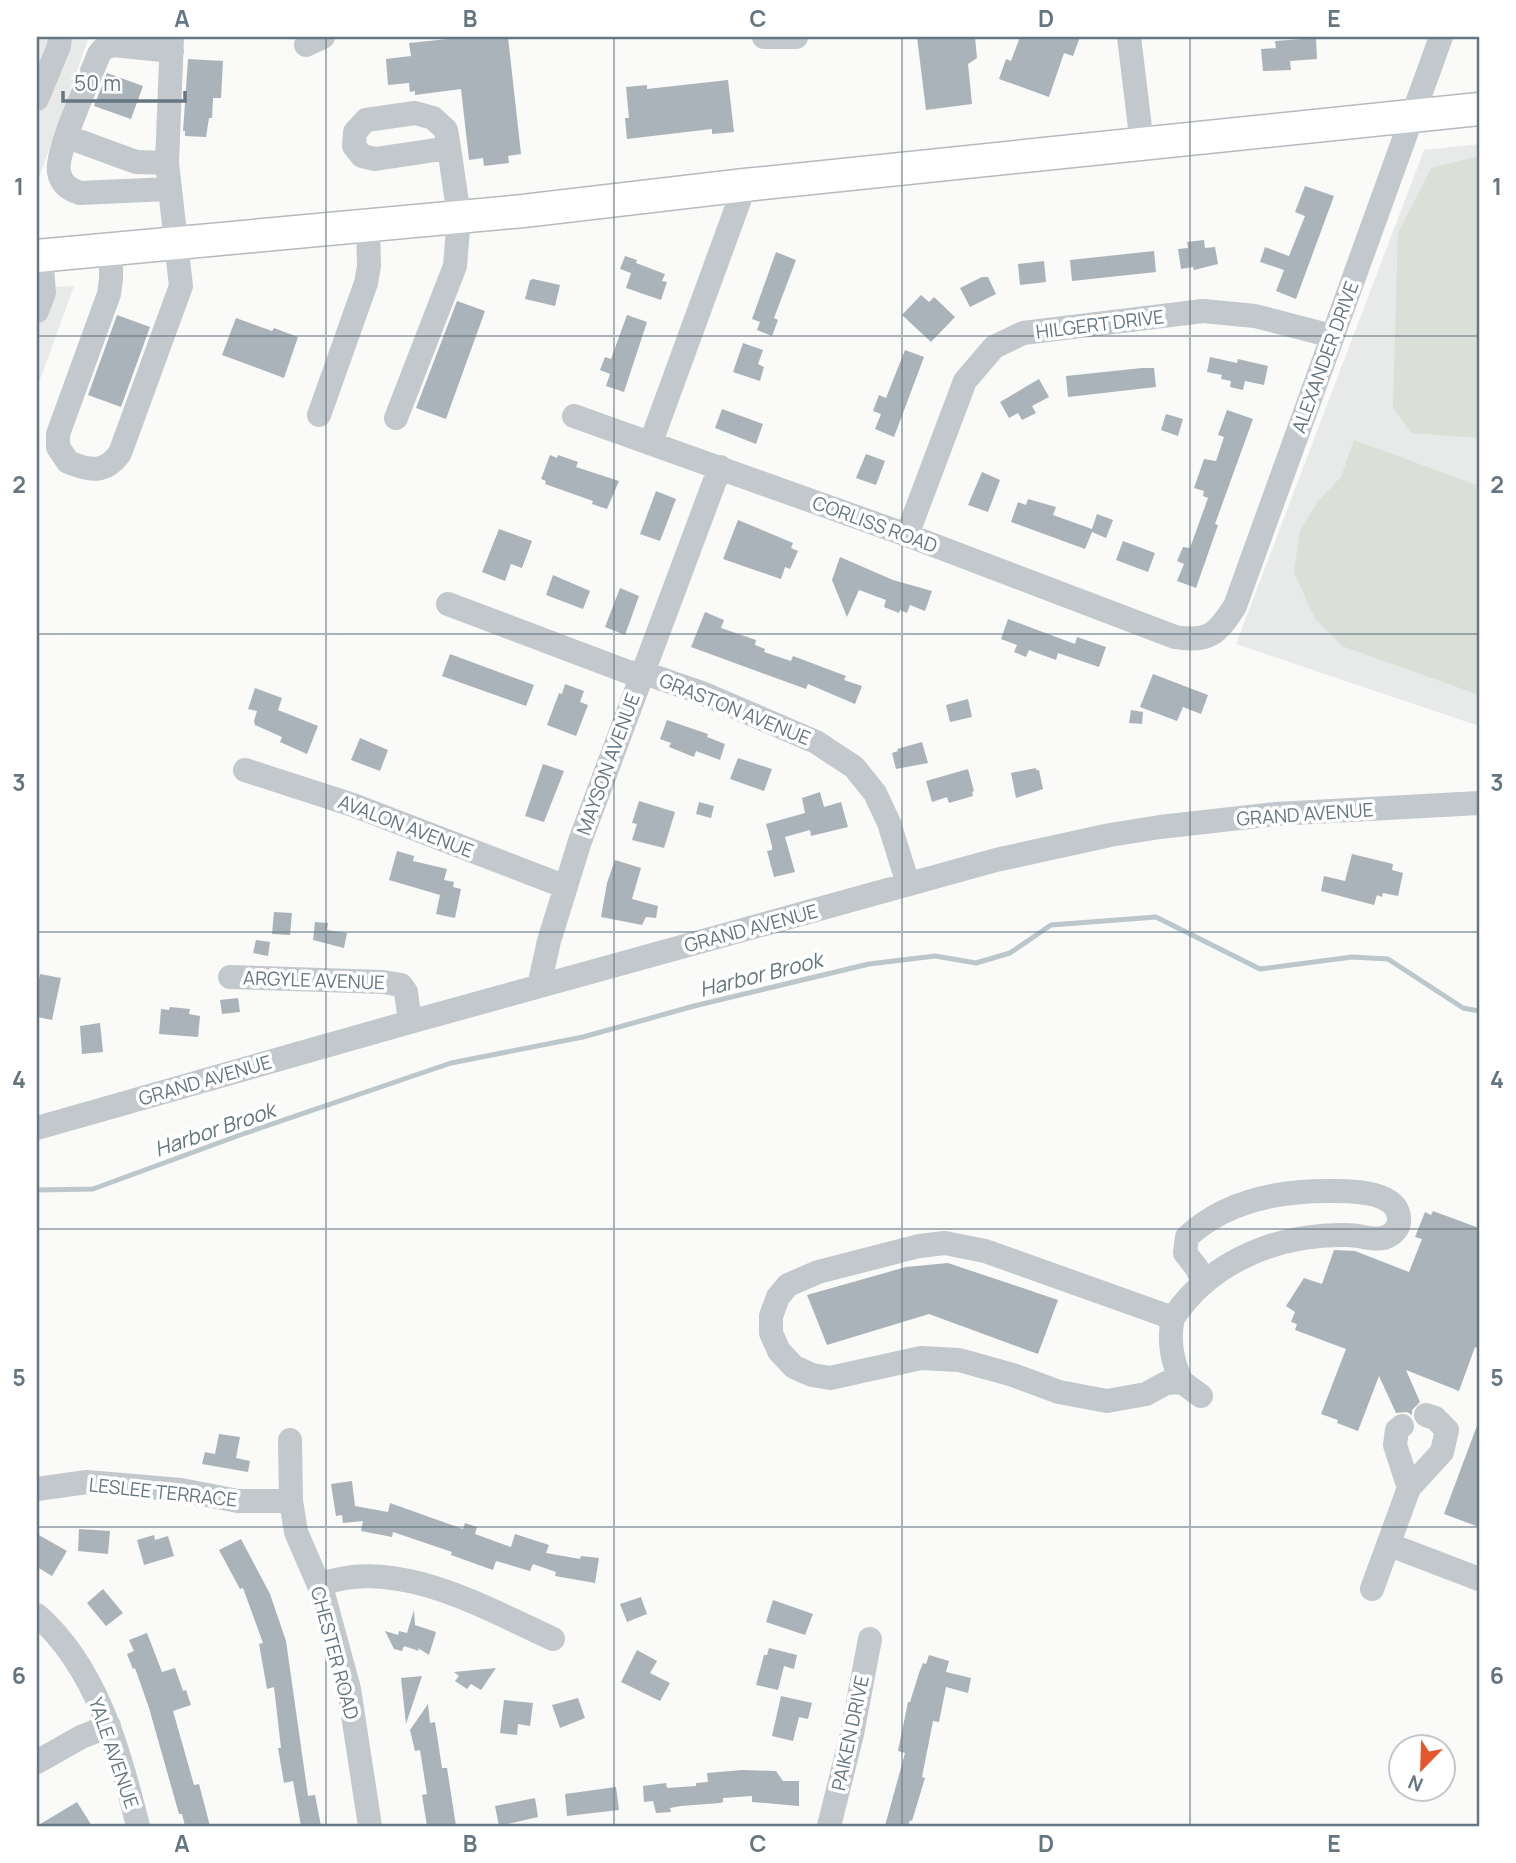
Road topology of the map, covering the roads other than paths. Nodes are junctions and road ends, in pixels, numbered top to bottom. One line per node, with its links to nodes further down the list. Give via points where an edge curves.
1 (60, 37): 7 (street)
2 (764, 37): 3 (street)
3 (796, 37)
4 (1129, 37): 11 (street)
5 (1441, 37): 9 (street, ALEXANDER DRIVE)
6 (172, 44): 13 (street); 15 (street, via 104,48 75,113 58,170 62,181 80,193)
7 (37, 99)
8 (1479, 109): 9 (main road)
9 (1412, 116): 11 (main road); 22 (street, ALEXANDER DRIVE)
10 (76, 139): 13 (street, via 136,162)
11 (1142, 144): 14 (main road)
12 (449, 148): 16 (street)
13 (167, 163): 15 (street)
14 (745, 186): 16 (main road); 26 (street)
15 (169, 189): 18 (street)
16 (458, 216): 17 (main road); 25 (street, via 455,266)
17 (368, 225): 18 (main road); 23 (street, via 366,284)
18 (176, 244): 19 (main road); 19 (street, via 181,286 120,453 113,463 94,470 68,462 58,447 58,434 108,294)
19 (111, 250): 20 (main road)
20 (39, 256): 21 (street, via 44,292)
21 (37, 311)
22 (1332, 336): 28 (street, HILGERT DRIVE, via 1255,316 1203,312 1023,333 994,347 965,381); 30 (street, ALEXANDER DRIVE, via 1235,606 1210,636 1194,640)
23 (318, 415)
24 (574, 416): 26 (street, CORLISS ROAD)
25 (396, 418)
26 (651, 442): 27 (street, CORLISS ROAD)
27 (720, 467): 28 (street, CORLISS ROAD); 31 (street, MAYSON AVENUE)
28 (907, 535): 30 (street, CORLISS ROAD)
29 (448, 604): 31 (street, GRASTON AVENUE)
30 (1175, 637)
31 (641, 674): 34 (street, GRASTON AVENUE, via 702,693 816,742 854,767 880,803); 35 (street, MAYSON AVENUE)
32 (245, 770): 35 (street, AVALON AVENUE, via 353,805)
33 (1479, 803): 34 (street, GRAND AVENUE, via 1276,814 1160,827 996,860)
34 (908, 884): 37 (street, GRAND AVENUE)
35 (566, 887): 37 (street, MAYSON AVENUE)
36 (230, 977): 38 (street, ARGYLE AVENUE, via 401,985)
37 (539, 986): 38 (street, GRAND AVENUE)
38 (410, 1022): 39 (street, GRAND AVENUE)
39 (37, 1128)
40 (1203, 1282): 40 (street, via 1250,1252 1283,1242 1349,1235 1388,1237 1398,1227 1399,1216 1394,1205 1379,1197 1350,1191 1302,1190 1251,1200 1201,1223 1187,1237 1185,1253); 41 (street)
41 (1173, 1318): 41 (street, via 985,1251 945,1243 818,1272 788,1285 771,1316 771,1333 794,1367 812,1375 830,1378 921,1358 959,1360 1059,1392 1107,1401 1146,1394 1166,1383 1192,1389 1174,1360)
42 (1426, 1415): 45 (street, via 1447,1430 1442,1452)
43 (1402, 1426): 45 (street, via 1395,1445)
44 (290, 1440): 47 (street, CHESTER ROAD)
45 (1409, 1488): 48 (street)
46 (37, 1489): 47 (street, LESLEE TERRACE, via 87,1482 181,1490 238,1501)
47 (291, 1502): 50 (street, CHESTER ROAD, via 296,1532)
48 (1390, 1545): 49 (street); 51 (street)
49 (1479, 1579)
50 (319, 1585): 53 (street, via 335,1578 375,1576 411,1582 450,1592); 58 (street, CHESTER ROAD, via 348,1689)
51 (1372, 1589)
52 (37, 1615): 55 (street, YALE AVENUE, via 87,1677)
53 (553, 1639)
54 (870, 1639): 59 (street, PAIKEN DRIVE)
55 (109, 1726): 56 (street); 57 (street, YALE AVENUE)
56 (37, 1762)
57 (138, 1826)
58 (370, 1826)
59 (829, 1826)

